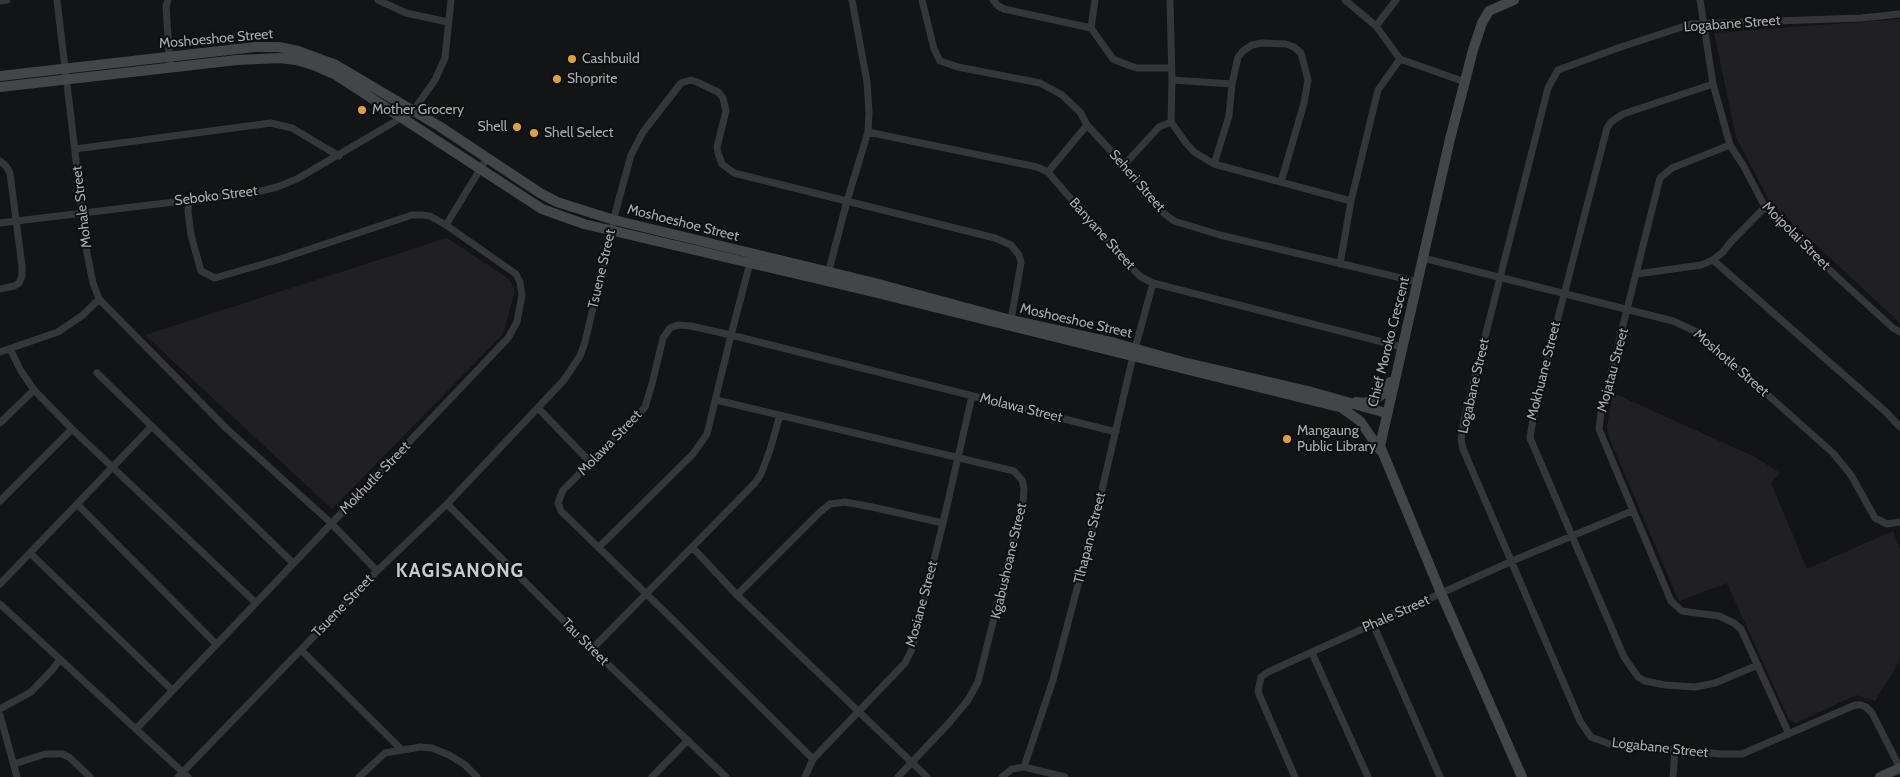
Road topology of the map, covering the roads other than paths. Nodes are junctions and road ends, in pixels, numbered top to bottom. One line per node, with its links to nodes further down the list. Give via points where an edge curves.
1 (7, 0): 16 (street)
2 (57, 0): 25 (street, Mohale Street)
3 (168, 0): 23 (street)
4 (378, 0): 19 (street, via 406,13)
5 (452, 0): 19 (street)
6 (852, 0): 39 (street, via 867,82)
7 (922, 0): 38 (street, Seheri Street, via 940,61 1040,83 1070,101)
8 (993, 0): 22 (street, via 1004,9)
9 (1095, 0): 22 (street)
10 (1170, 0): 27 (street)
11 (1346, 0): 21 (street)
12 (1396, 0): 21 (street)
13 (1486, 0): 17 (street)
14 (1514, 0): 17 (street)
15 (1700, 0): 20 (street, Moipolai Street)
16 (0, 1)
17 (1489, 12): 31 (street, Chief Moroko Crescent, via 1482,22)
18 (1900, 14): 20 (street, Logabane Street)
19 (448, 22): 35 (street, via 443,64)
20 (1704, 25): 33 (street, Moipolai Street); 66 (street, Logabane Street, via 1678,27 1563,67 1555,73 1548,88)
21 (1376, 26): 24 (street)
22 (1091, 28): 27 (street, via 1113,58 1125,64 1137,68)
23 (168, 56): 25 (street, Moshoeshoe Street); 26 (street); 35 (street, Moshoeshoe Street, via 279,46 336,65)
24 (1400, 59): 31 (street); 52 (street, via 1378,90)
25 (66, 68): 28 (street, Moshoeshoe Street); 29 (street, Mohale Street)
26 (170, 68): 29 (street, Moshoeshoe Street); 36 (street, Moshoeshoe Street, via 256,58 296,60 336,75)
27 (1171, 68): 30 (street)
28 (0, 76)
29 (67, 79): 34 (street, Moshoeshoe Street); 41 (street, Mohale Street)
30 (1172, 80): 32 (street); 37 (street)
31 (1465, 82): 60 (street, Chief Moroko Crescent)
32 (1232, 84): 45 (street, via 1229,116); 49 (street, via 1238,57 1252,45 1286,44 1300,53 1308,80)
33 (1713, 84): 40 (street, Moipolai Street); 70 (street, Mokhuane Street, via 1627,113 1611,122 1604,138)
34 (0, 87)
35 (413, 112): 36 (street, Seboko Street); 43 (street, Moshoeshoe Street)
36 (403, 118): 42 (street, Seboko Street); 47 (street, Moshoeshoe Street)
37 (1171, 122): 45 (street, via 1194,152); 46 (street, via 1159,127)
38 (1087, 125): 46 (street, Seheri Street); 48 (street)
39 (868, 132): 48 (street); 51 (street)
40 (1730, 145): 53 (street, Moipolai Street); 64 (street, Mojatau Street, via 1662,175)
41 (75, 149): 42 (street, via 271,123 292,128); 54 (street, Mohale Street)
42 (339, 156): 50 (street, Seboko Street, via 278,188)
43 (487, 158): 47 (street); 55 (street, Moshoeshoe Street, via 557,202)
44 (0, 161): 56 (street, via 10,173)
45 (1214, 164): 49 (street)
46 (1124, 165): 63 (street, Seheri Street, via 1161,211 1174,221)
47 (481, 168): 58 (street); 59 (street, Moshoeshoe Street, via 542,209)
48 (1048, 172): 68 (street, Banyane Street, via 1125,262)
49 (1281, 182): 52 (street)
50 (189, 200): 54 (street, Seboko Street); 58 (street, Mokhutle Street, via 191,235 201,271 215,278 412,215 430,216)
51 (846, 201): 55 (street, Tsuene Street, via 727,169 722,164 717,146 726,111 723,98 718,92 686,80 648,126 631,155); 65 (street); 73 (street, Tsuene Street, via 995,238 1010,245 1021,263)
52 (1351, 201): 63 (street)
53 (1764, 207): 62 (street); 74 (street, Moipolai Street)
54 (82, 212): 56 (street, Seboko Street); 71 (street, Mohale Street, via 91,276)
55 (614, 220): 59 (street, Tsuene Street); 61 (street, Moshoeshoe Street)
56 (16, 221): 57 (street, Seboko Street); 69 (street, via 22,276 14,286)
57 (0, 223)
58 (446, 225): 104 (street, Mokhutle Street, via 516,274 522,295 517,322 508,338)
59 (612, 231): 61 (street, Moshoeshoe Street); 86 (street, Tsuene Street, via 580,356 564,380)
60 (1423, 258): 66 (street, Moshotle Street); 67 (street, Chief Moroko Crescent)
61 (751, 259): 65 (street, Moshoeshoe Street); 75 (street)
62 (1713, 260): 64 (street, via 1701,265); 91 (street)
63 (1340, 264): 67 (street, Seheri Street)
64 (1637, 274): 72 (street, Mojatau Street)
65 (827, 277): 73 (street, Moshoeshoe Street, via 871,282); 79 (street, Moshoeshoe Street)
66 (1500, 278): 70 (street, Moshotle Street); 109 (street, Logabane Street, via 1461,439)
67 (1418, 282): 76 (street, Chief Moroko Crescent)
68 (1153, 283): 76 (street, Banyane Street); 79 (street, Tlhapane Street)
69 (0, 289)
70 (1564, 294): 72 (street, Moshotle Street); 105 (street, Mokhuane Street, via 1530,438)
71 (99, 300): 77 (street, via 58,332); 104 (street, via 227,429)
72 (1628, 309): 101 (street, Mojatau Street, via 1599,429); 102 (street, Moshotle Street, via 1673,321 1697,332 1842,462 1875,518 1887,524)
73 (1011, 320): 79 (street, Moshoeshoe Street)
74 (1900, 332)
75 (731, 335): 83 (street, Molawa Street); 84 (street); 96 (street, Molawa Street, via 691,326 670,328 663,338 645,407)
76 (1402, 347): 80 (street, Chief Moroko Crescent)
77 (10, 349): 78 (street); 82 (street)
78 (0, 352)
79 (1134, 352): 85 (street, Moshoeshoe Street); 93 (street, Tlhapane Street)
80 (1396, 370): 85 (street, via 1384,393 1376,399); 88 (street, Chief Moroko Crescent)
81 (97, 373): 90 (street)
82 (34, 390): 89 (street); 92 (street)
83 (972, 396): 93 (street, Molawa Street); 95 (street, Mosiane Street)
84 (716, 400): 87 (street, Kgabushoane Street); 106 (street, via 707,434 693,454)
85 (1342, 405): 88 (street, Moshoeshoe Street); 94 (street, via 1360,421)
86 (538, 408): 96 (street); 100 (street, Tsuene Street)
87 (780, 415): 95 (street, Kgabushoane Street); 107 (street, via 758,478)
88 (1385, 415): 94 (street, Chief Moroko Crescent)
89 (0, 423)
90 (152, 426): 97 (street); 110 (street)
91 (1900, 427)
92 (72, 430): 97 (street); 98 (street)
93 (1116, 432): 137 (street, Tlhapane Street, via 1053,680)
94 (1380, 451): 113 (street)
95 (957, 459): 103 (street, Mosiane Street); 135 (street, Kgabushoane Street, via 1014,471 1022,480 1024,502 978,682 949,723)
96 (591, 463): 106 (street, Molawa Street, via 563,490 558,503 561,512)
97 (113, 467): 99 (street); 116 (street)
98 (0, 501)
99 (78, 504): 108 (street); 119 (street)
100 (447, 504): 111 (street, Tsuene Street); 120 (street, Tau Street)
101 (1632, 510): 105 (street, Phale Street); 124 (street, Mojatau Street, via 1671,602 1682,611 1718,616 1734,623 1741,629)
102 (1900, 522)
103 (943, 523): 115 (street, via 845,502 830,504); 127 (street, Mosiane Street, via 912,649 905,663)
104 (331, 524): 110 (street, Mokhutle Street); 111 (street)
105 (1572, 536): 109 (street, Phale Street); 124 (street, Mokhuane Street, via 1624,657 1638,677 1645,681 1695,687)
106 (599, 547): 114 (street, Molawa Street)
107 (692, 547): 114 (street); 115 (street)
108 (30, 553): 112 (street); 125 (street)
109 (1512, 561): 113 (street, Phale Street); 133 (street, Logabane Street, via 1591,737 1610,744)
110 (293, 563): 116 (street, Mokhutle Street)
111 (377, 571): 121 (street, Tsuene Street)
112 (0, 584)
113 (1441, 593): 118 (street, Phale Street); 154 (street)
114 (647, 594): 120 (street); 134 (street, Molawa Street)
115 (737, 595): 127 (street)
116 (256, 603): 119 (street, Mokhutle Street)
117 (0, 604): 123 (street)
118 (1373, 624): 122 (street, Phale Street); 153 (street)
119 (216, 644): 125 (street, Mokhutle Street)
120 (592, 649): 131 (street, Tau Street)
121 (301, 650): 132 (street); 139 (street, Tsuene Street)
122 (1312, 653): 151 (street, Phale Street, via 1268,672 1261,677 1259,684 1263,705); 152 (street)
123 (60, 659): 126 (street, via 31,692); 129 (street)
124 (1758, 665): 130 (street, Mojatau Street)
125 (172, 690): 129 (street, Mokhutle Street)
126 (0, 709)
127 (859, 711): 134 (street, Mosiane Street); 135 (street)
128 (0, 715): 136 (street)
129 (136, 729): 139 (street)
130 (1789, 734): 133 (street, Logabane Street, via 1742,754); 138 (street, Logabane Street, via 1855,704 1862,705 1872,713)
131 (688, 740): 144 (street); 145 (street, Tau Street)
132 (401, 749): 142 (street, via 386,753); 143 (street, via 432,748 464,764)
133 (1675, 750): 155 (street)
134 (813, 759): 146 (street, Mosiane Street)
135 (911, 763): 147 (street, Kgabushoane Street); 148 (street)
136 (14, 764): 140 (street); 141 (street, via 45,754 62,754)
137 (1024, 767): 149 (street); 150 (street)
138 (1900, 768): 156 (street)
139 (183, 775)
140 (17, 777)
141 (90, 777)
142 (359, 777)
143 (477, 777)
144 (652, 777)
145 (726, 777)
146 (805, 777)
147 (898, 777)
148 (926, 777)
149 (1002, 777)
150 (1065, 777)
151 (1296, 777)
152 (1368, 777)
153 (1440, 777)
154 (1522, 777)
155 (1672, 777)
156 (1880, 777)

